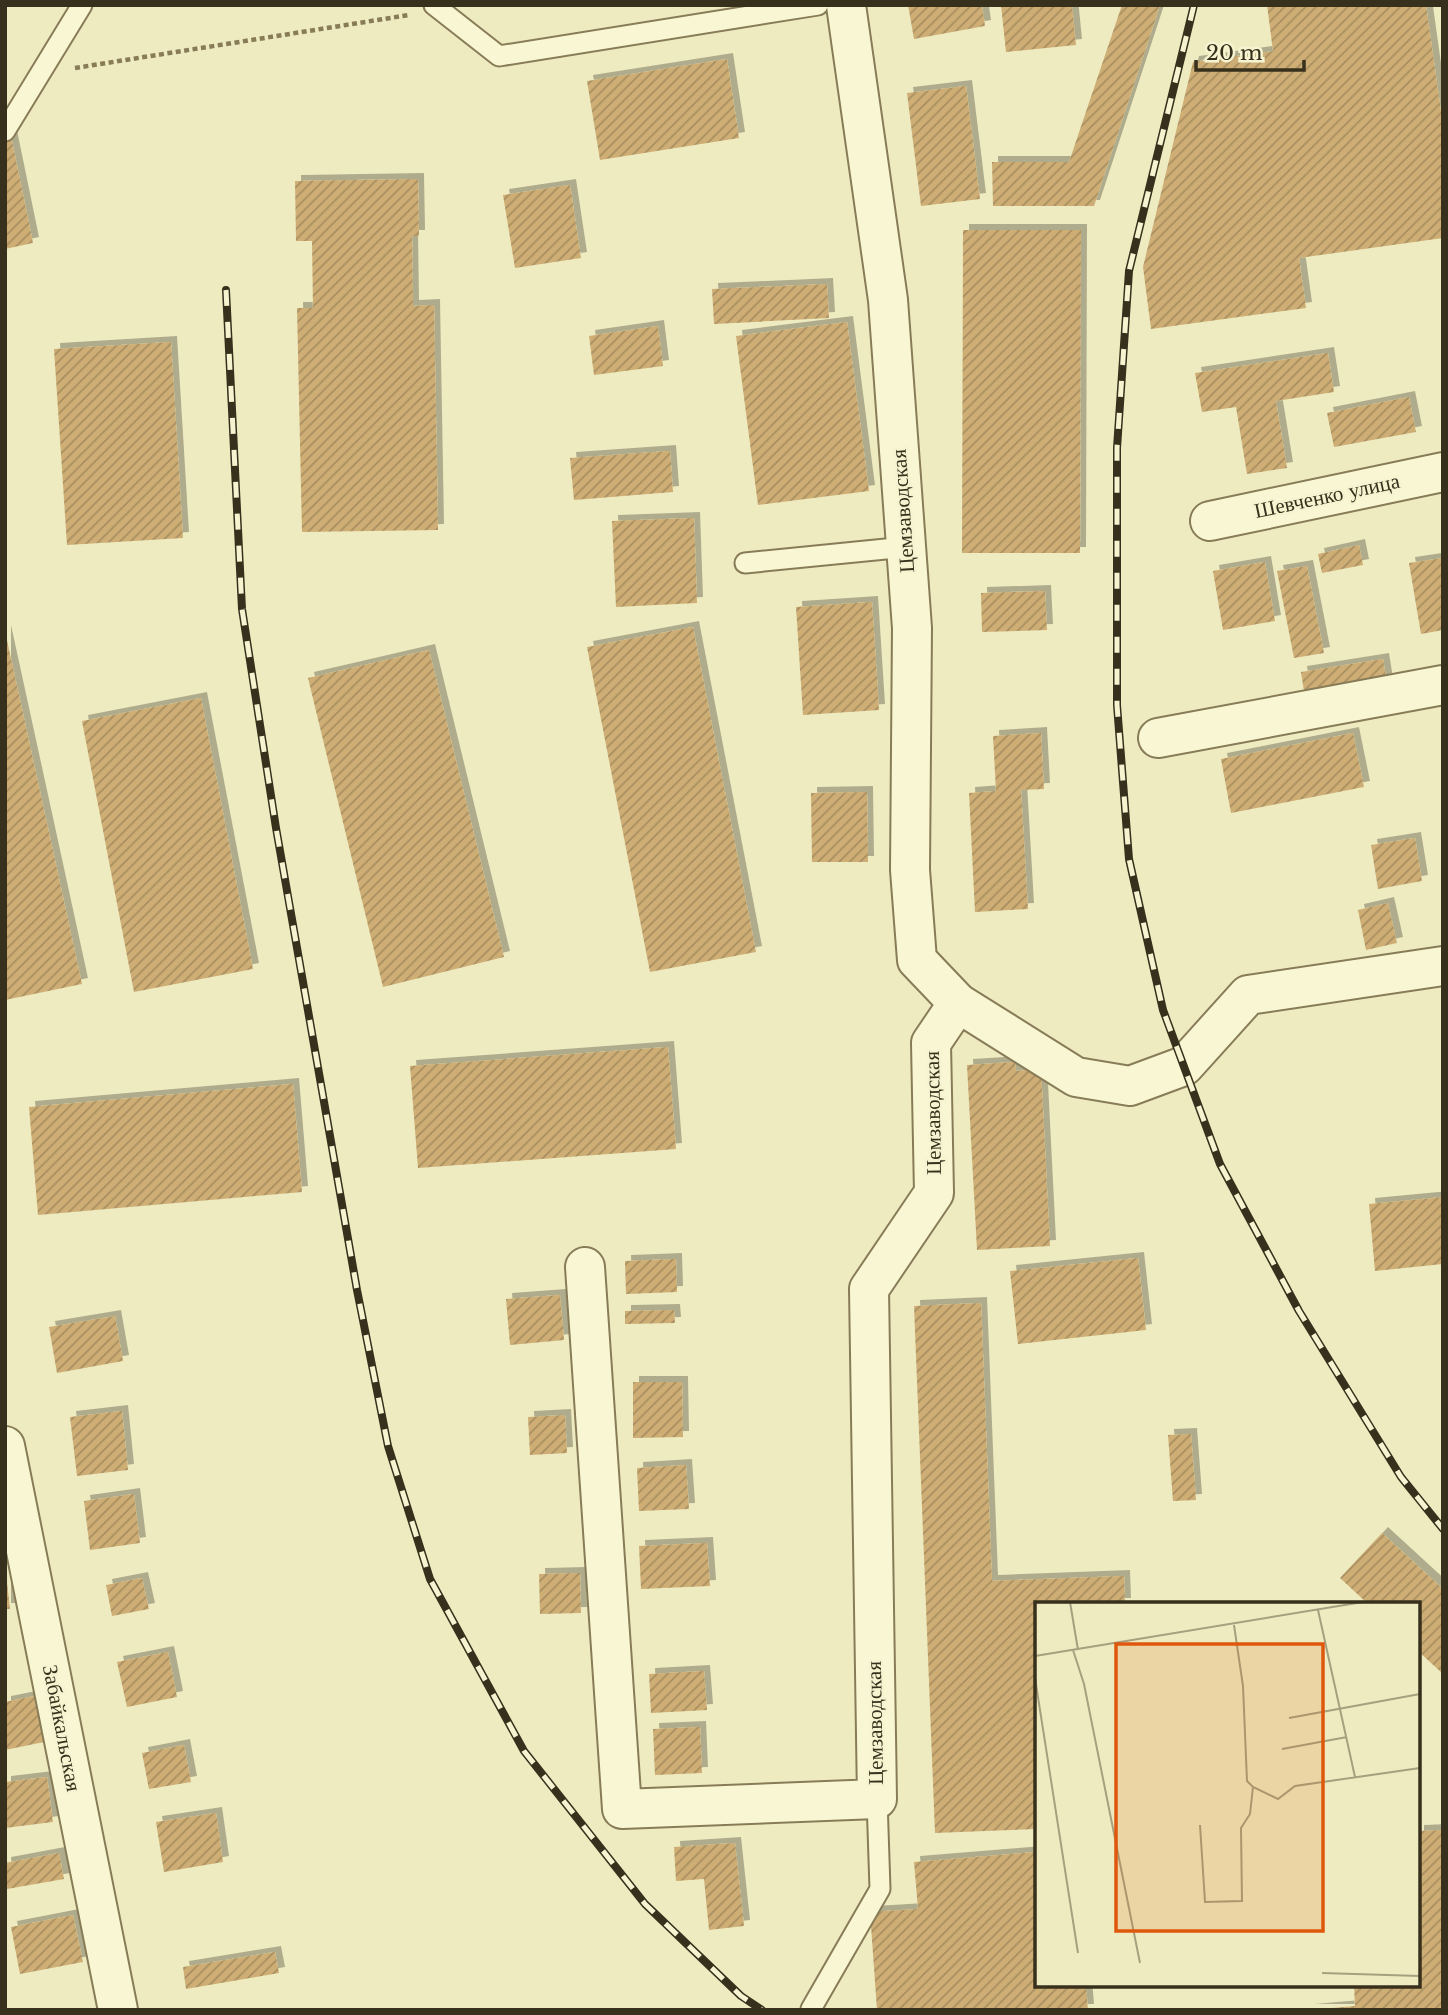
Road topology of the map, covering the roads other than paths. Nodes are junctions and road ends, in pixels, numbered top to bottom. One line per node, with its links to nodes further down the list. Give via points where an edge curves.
1 (82, 5): 5 (lane)
2 (818, 5): 4 (lane, via 499,55)
3 (846, 5): 8 (street, Цемзаводская, via 888,300)
4 (437, 8)
5 (5, 131)
6 (1443, 472): 7 (street, Шевченко улица)
7 (1210, 521)
8 (906, 547): 9 (lane); 13 (street, Цемзаводская, via 912,628 910,870 917,960)
9 (745, 563)
10 (1443, 685): 11 (street)
11 (1158, 738)
12 (1443, 966): 13 (street, Цемзаводская, via 1248,995 1184,1066 1130,1086 1076,1077)
13 (958, 1003): 16 (street, Цемзаводская, via 931,1042 934,1193 869,1289)
14 (585, 1267): 16 (street, Цемзаводская, via 622,1809)
15 (5, 1446): 18 (street, Забайкальская)
16 (877, 1799): 17 (lane, via 880,1889)
17 (811, 2009)
18 (118, 2010)

